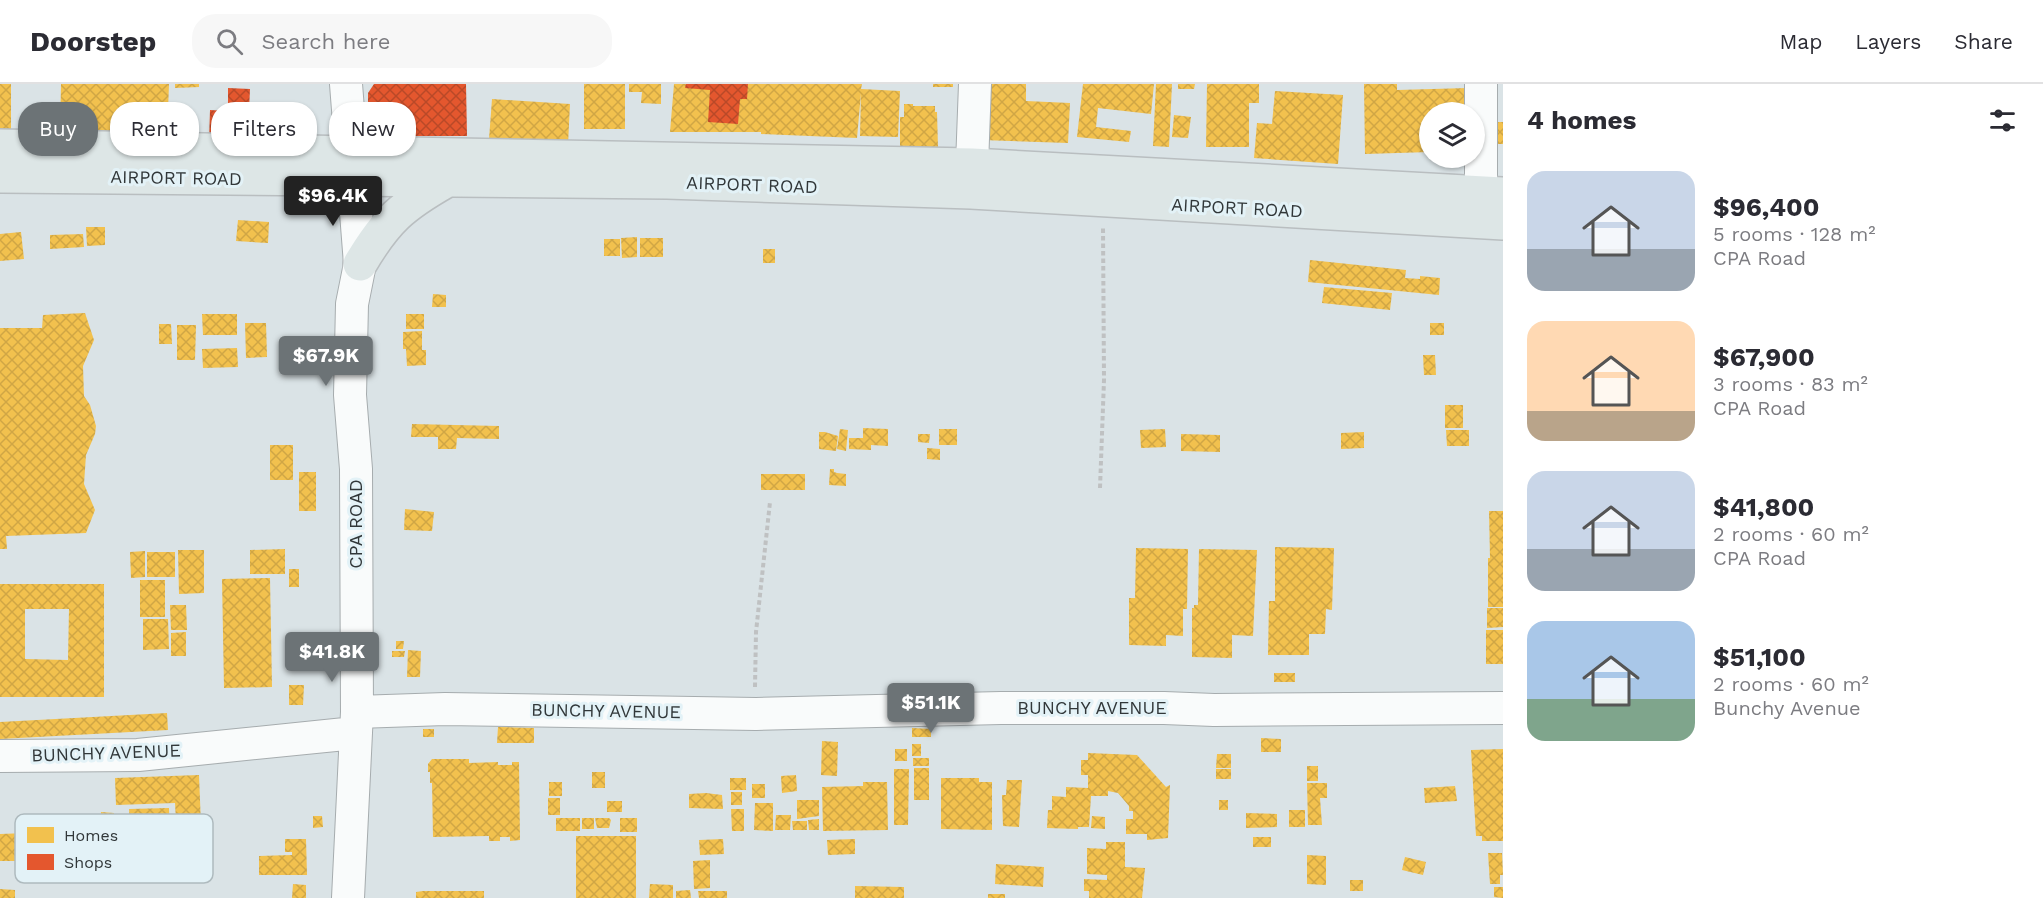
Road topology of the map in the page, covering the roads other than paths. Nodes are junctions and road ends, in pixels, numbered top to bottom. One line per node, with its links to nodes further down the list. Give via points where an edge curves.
1 (346, 84): 6 (street, CPA ROAD)
2 (975, 84): 5 (street)
3 (1481, 84): 9 (street)
4 (0, 146): 6 (main road, AIRPORT ROAD)
5 (972, 165): 6 (main road, AIRPORT ROAD); 9 (main road, AIRPORT ROAD)
6 (352, 166): 7 (main road, AIRPORT ROAD); 8 (main road, AIRPORT ROAD); 11 (street, CPA ROAD)
7 (0, 176)
8 (446, 180): 10 (main road, AIRPORT ROAD, via 667,182 971,192); 11 (main road, via 391,219)
9 (1492, 194)
10 (1503, 223)
11 (360, 264): 13 (street, CPA ROAD, via 352,304 350,395 356,468)
12 (1503, 708): 13 (street, BUNCHY AVENUE, via 1001,708 756,714 446,709)
13 (356, 723): 14 (street, BUNCHY AVENUE, via 138,755); 15 (street, CPA ROAD)
14 (0, 756)
15 (348, 898)

